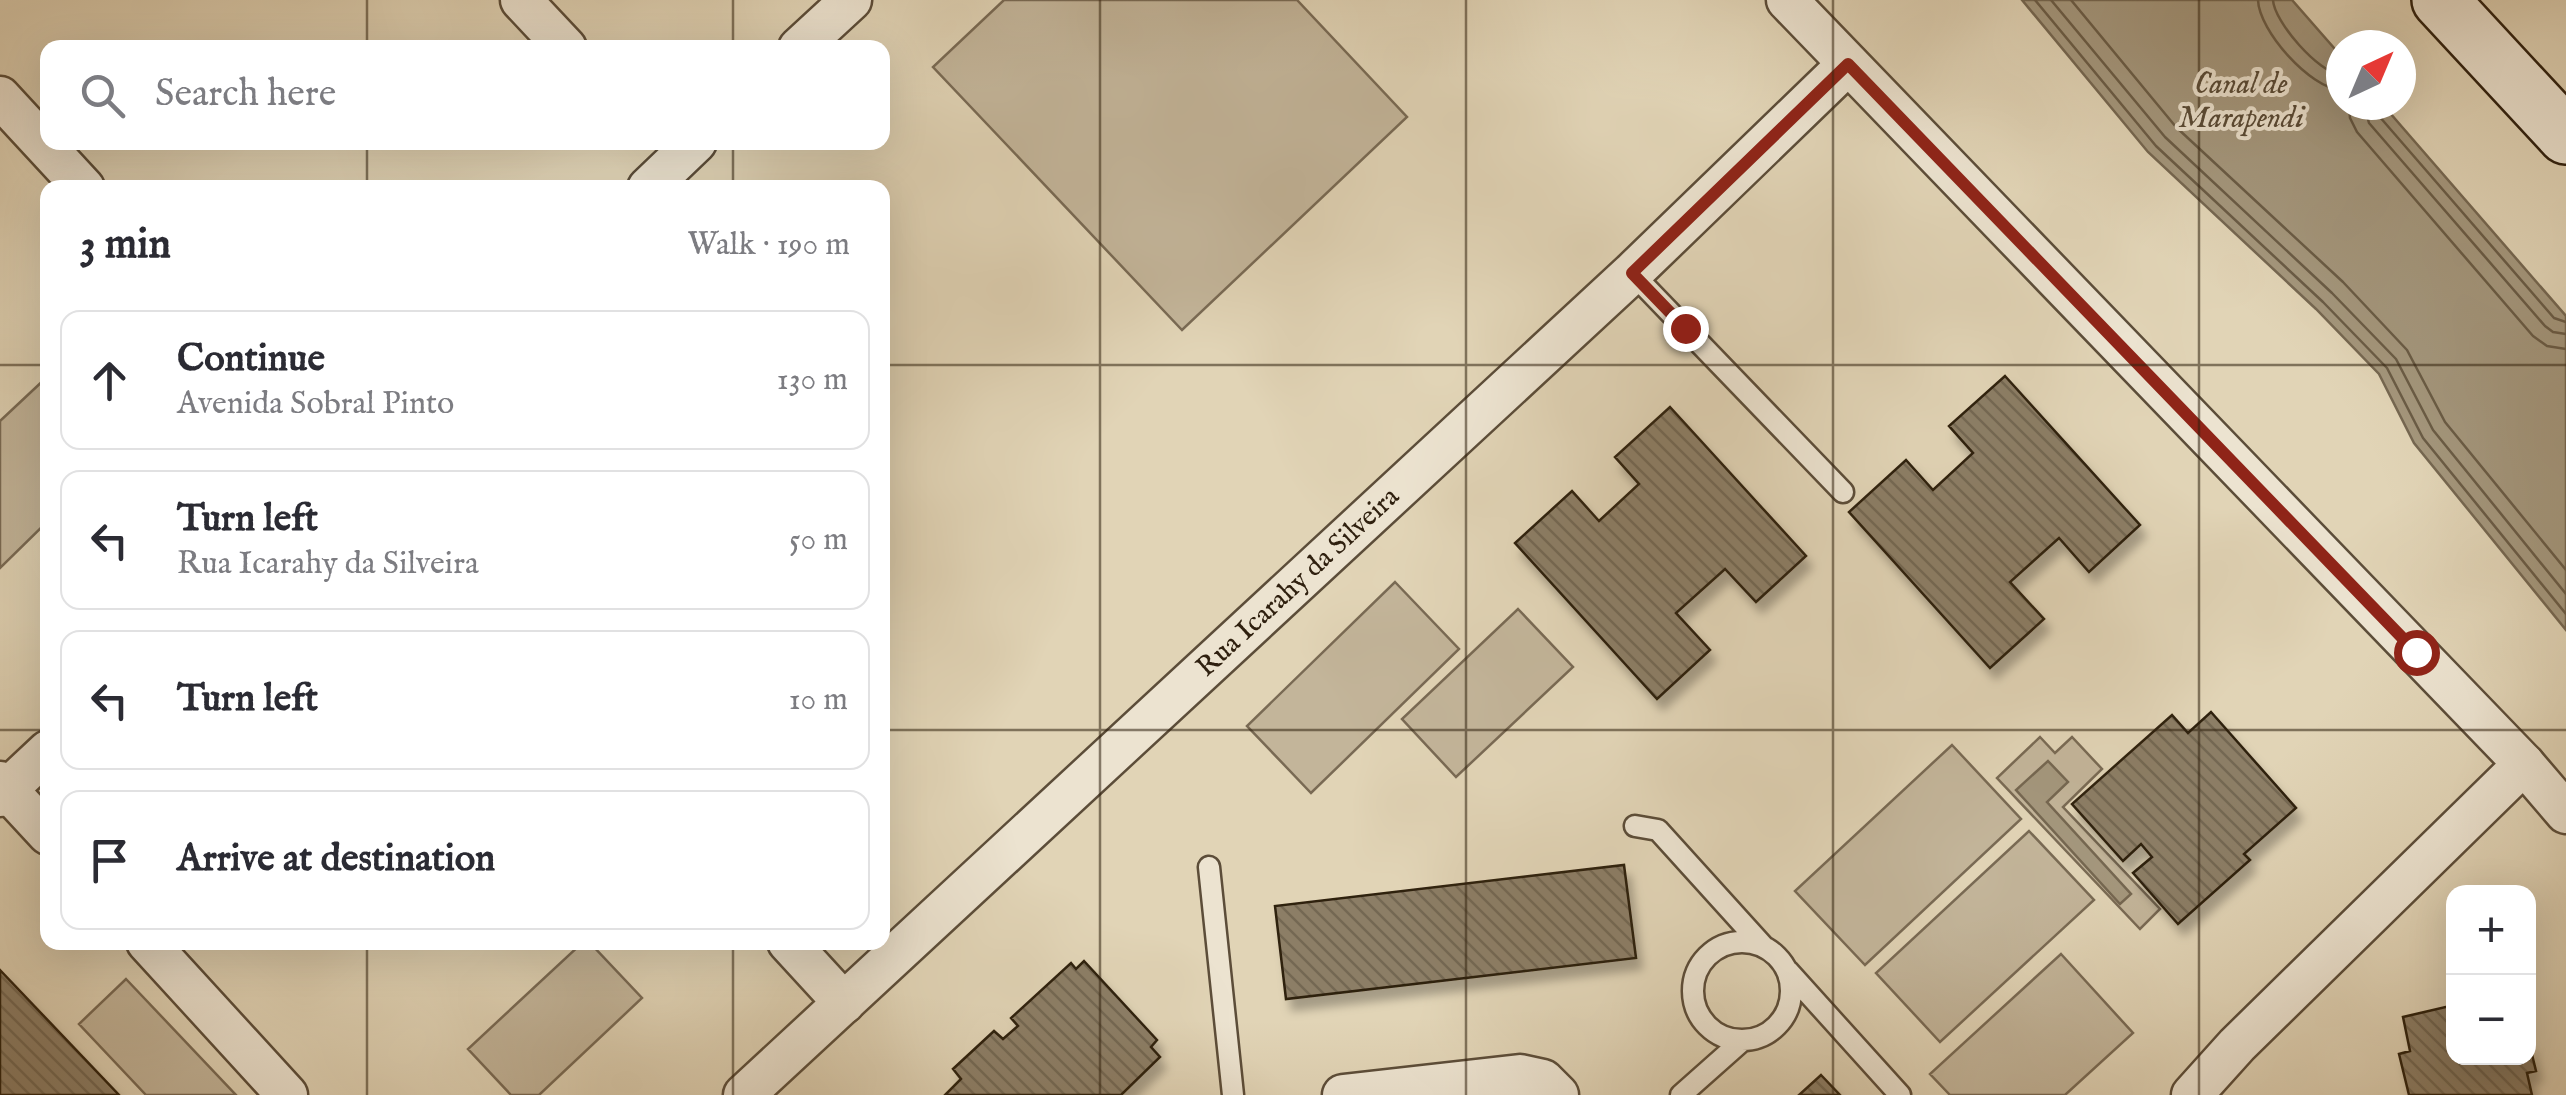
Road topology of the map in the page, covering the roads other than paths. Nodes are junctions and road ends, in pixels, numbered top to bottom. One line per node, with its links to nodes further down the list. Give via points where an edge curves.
1 (521, 0): 5 (street)
2 (851, 0): 6 (street)
3 (1787, 0): 7 (street)
4 (2440, 0): 9 (street)
5 (558, 40)
6 (808, 40)
7 (1848, 64): 13 (street, Rua Icarahy da Silveira); 16 (street)
8 (0, 97): 10 (street)
9 (2566, 136)
10 (40, 140)
11 (49, 150): 12 (street)
12 (77, 180)
13 (1632, 273): 14 (lane); 26 (street, Rua Icarahy da Silveira)
14 (1843, 492)
15 (40, 758): 17 (street)
16 (2524, 764): 18 (street); 35 (street)
17 (2, 789): 19 (street)
18 (2566, 813)
19 (40, 826)
20 (1636, 826): 22 (lane, via 1658,830)
21 (1210, 867): 30 (lane)
22 (1764, 947): 25 (lane); 27 (lane, via 1748,942 1717,948 1704,959 1693,988 1694,1004 1713,1031)
23 (154, 950): 28 (street)
24 (795, 950): 26 (street)
25 (1786, 970): 27 (lane, via 1791,985 1785,1017 1774,1030); 34 (lane)
26 (844, 1003): 29 (street, Rua Icarahy da Silveira)
27 (1744, 1040): 33 (lane)
28 (287, 1095)
29 (744, 1095)
30 (1232, 1095)
31 (1343, 1095): 32 (street, via 1520,1075 1543,1080)
32 (1558, 1095)
33 (1681, 1095)
34 (1900, 1095)
35 (2192, 1095)

